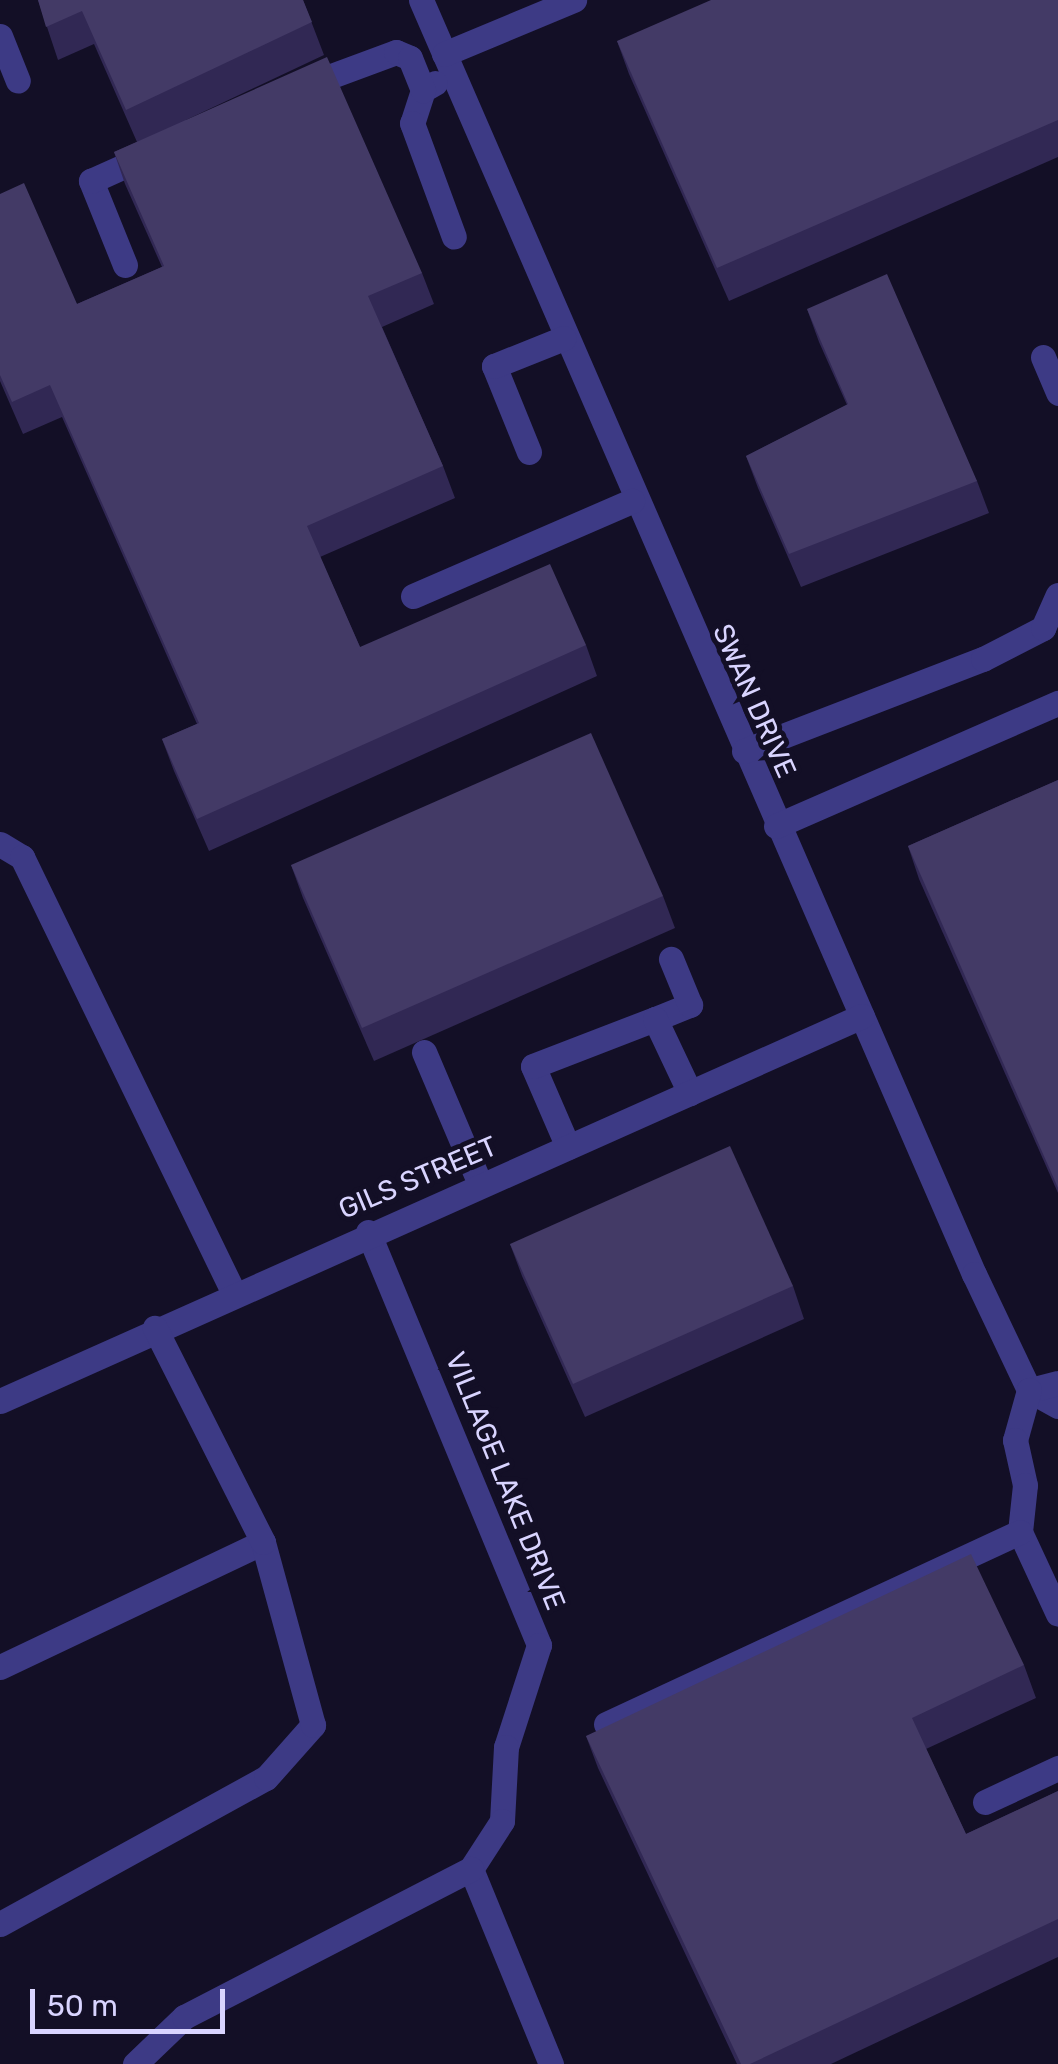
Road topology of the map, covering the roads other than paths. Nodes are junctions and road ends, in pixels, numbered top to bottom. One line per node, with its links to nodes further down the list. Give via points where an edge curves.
1 (422, 0): 4 (street, SWAN DRIVE)
2 (574, 0): 4 (street)
3 (0, 36): 5 (street)
4 (448, 64): 6 (street); 11 (street, SWAN DRIVE)
5 (18, 81)
6 (422, 90): 7 (street, via 410,58 380,52); 9 (street, via 412,123)
7 (276, 99)
8 (172, 145): 10 (street, via 91,181)
9 (454, 237)
10 (126, 265)
11 (564, 338): 14 (street, via 494,366); 15 (street, SWAN DRIVE)
12 (1043, 357): 13 (street)
13 (1058, 392)
14 (529, 452)
15 (632, 501): 17 (street); 19 (street, SWAN DRIVE)
16 (1058, 595): 19 (street, via 1043,628 983,658)
17 (413, 596)
18 (1058, 704): 20 (street)
19 (744, 751): 20 (street, SWAN DRIVE)
20 (776, 826): 23 (street, SWAN DRIVE)
21 (0, 844): 30 (street, via 22,858)
22 (670, 959): 24 (street, via 690,1004)
23 (862, 1016): 26 (street, GILS STREET); 33 (street, SWAN DRIVE)
24 (655, 1019): 26 (street); 27 (street, via 533,1066)
25 (424, 1052): 28 (street)
26 (690, 1093): 27 (street, GILS STREET)
27 (568, 1147): 28 (street, GILS STREET)
28 (480, 1184): 29 (street, GILS STREET)
29 (368, 1232): 30 (street, GILS STREET); 43 (street, VILLAGE LAKE DRIVE, via 540,1645 506,1747 502,1821)
30 (233, 1290): 31 (street, GILS STREET)
31 (155, 1328): 34 (street, GILS STREET); 37 (street)
32 (1058, 1383): 33 (street)
33 (1028, 1390): 35 (street); 36 (street, via 1015,1440 1025,1485)
34 (0, 1400)
35 (1058, 1406)
36 (1020, 1532): 38 (street); 40 (street)
37 (263, 1542): 39 (street); 44 (street, via 313,1724 266,1778)
38 (1058, 1614)
39 (0, 1667)
40 (606, 1724)
41 (1058, 1768): 42 (street)
42 (985, 1802)
43 (471, 1869): 45 (street, VILLAGE LAKE DRIVE, via 184,2017); 46 (street)
44 (0, 1924)
45 (135, 2064)
46 (551, 2064)

